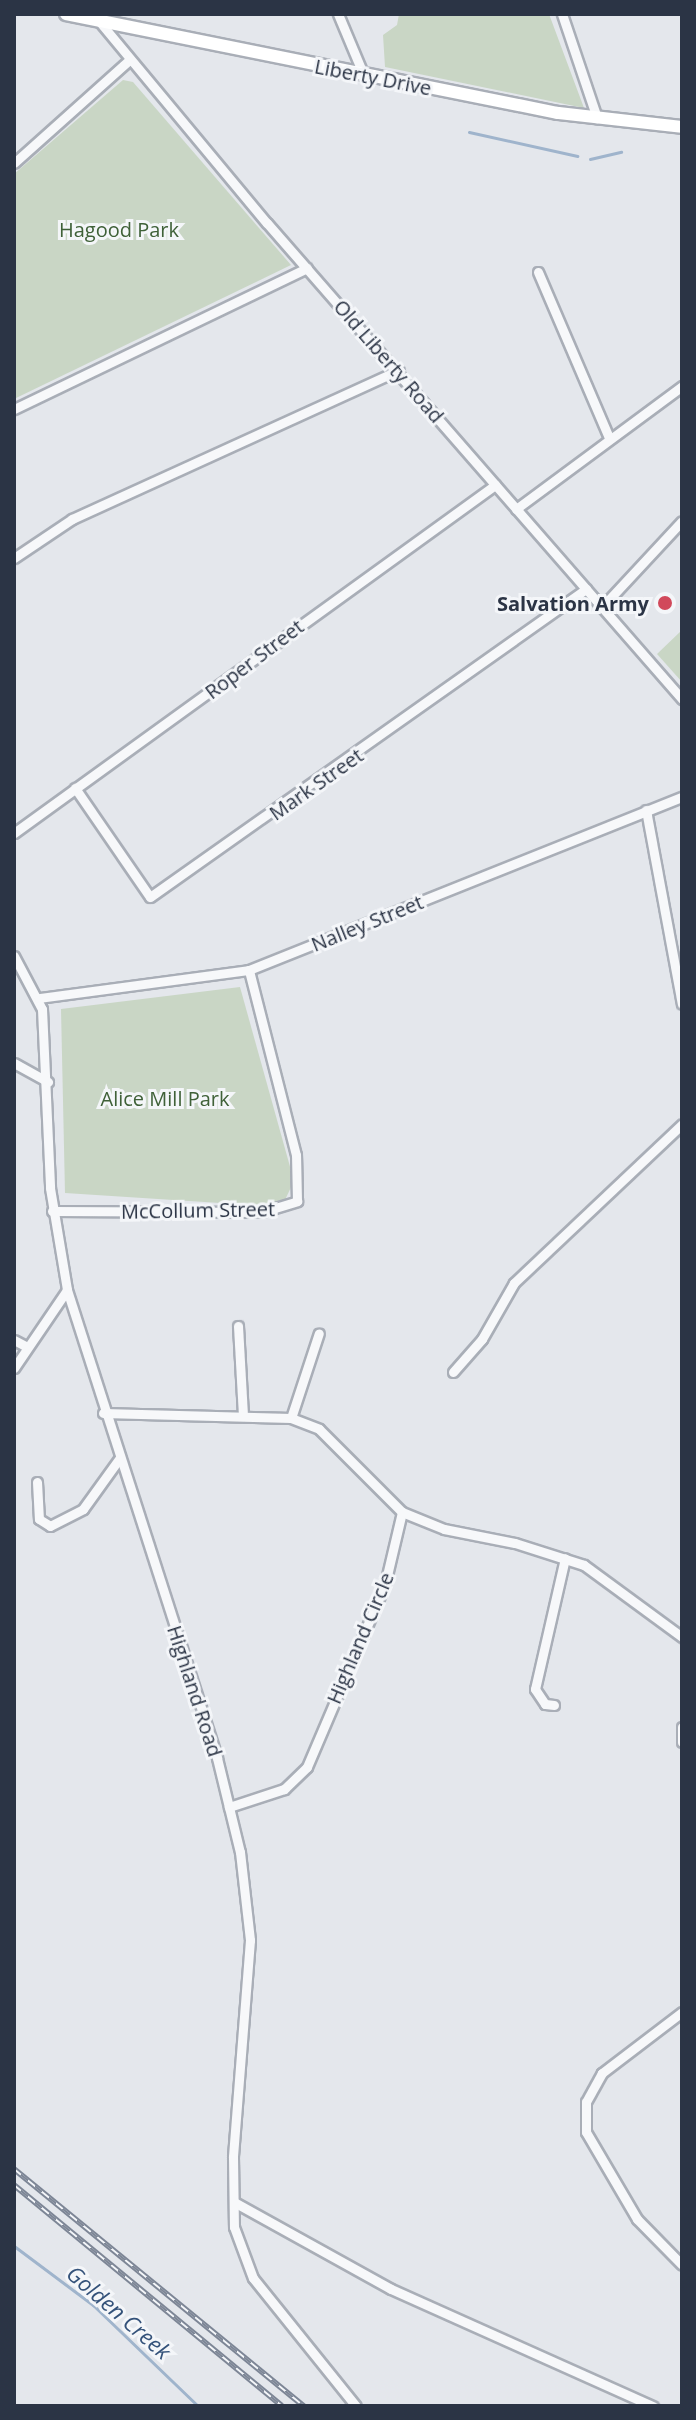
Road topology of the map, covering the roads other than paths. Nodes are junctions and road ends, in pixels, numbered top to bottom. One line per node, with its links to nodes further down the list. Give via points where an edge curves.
1 (66, 14): 4 (main road, Liberty Drive)
2 (338, 14): 6 (street)
3 (562, 14): 7 (street)
4 (99, 21): 5 (street, Old Liberty Road); 6 (main road, Liberty Drive)
5 (129, 60): 9 (street); 10 (street, Old Liberty Road)
6 (364, 76): 7 (main road, Liberty Drive)
7 (597, 118): 8 (main road, Liberty Drive)
8 (682, 127)
9 (14, 163)
10 (307, 268): 12 (street, Old Liberty Road); 14 (street)
11 (538, 272): 15 (street)
12 (399, 370): 16 (street, Old Liberty Road); 19 (street, via 72,519)
13 (682, 386): 15 (street)
14 (14, 409)
15 (609, 438): 17 (street)
16 (495, 485): 17 (street, Old Liberty Road); 23 (street, Roper Street)
17 (516, 509): 20 (street, Old Liberty Road)
18 (682, 521): 21 (street)
19 (14, 558)
20 (586, 589): 21 (street, Old Liberty Road); 23 (street, Mark Street, via 150,897)
21 (602, 607): 22 (street, Old Liberty Road)
22 (682, 699)
23 (75, 788): 26 (street, Roper Street)
24 (682, 797): 25 (street, Nalley Street)
25 (646, 810): 28 (street, Nalley Street); 30 (street)
26 (14, 833)
27 (14, 956): 29 (street, Highland Road)
28 (249, 970): 29 (street, Nalley Street); 34 (street, McCollum Street, via 296,1155 297,1201 262,1212)
29 (39, 998): 32 (street, Highland Road)
30 (682, 1004)
31 (14, 1063): 32 (street)
32 (48, 1082): 34 (street, Highland Road)
33 (682, 1124): 41 (street, via 570,1224 514,1283 482,1339)
34 (52, 1211): 35 (street, Highland Road)
35 (67, 1290): 39 (street); 42 (street, Highland Road)
36 (238, 1326): 43 (street)
37 (319, 1333): 44 (street)
38 (14, 1340): 39 (street)
39 (27, 1347): 40 (street)
40 (14, 1368)
41 (453, 1372)
42 (103, 1413): 43 (street); 45 (street, Highland Road)
43 (243, 1416): 44 (street)
44 (291, 1418): 47 (street, via 319,1429)
45 (119, 1459): 46 (street, via 83,1509 50,1526 39,1519); 53 (street, Highland Road)
46 (37, 1482)
47 (402, 1512): 48 (street, via 444,1529); 53 (street, Highland Circle, via 385,1584 307,1767 284,1789)
48 (565, 1558): 49 (street, via 616,1586); 50 (street, via 535,1689 545,1704)
49 (682, 1637)
50 (554, 1705)
51 (682, 1727): 52 (street)
52 (682, 1742)
53 (229, 1807): 55 (street, Highland Road, via 247,1891 250,1940)
54 (682, 2012): 56 (street, via 602,2073 586,2102 586,2132 606,2173 637,2219)
55 (234, 2202): 57 (street, Highland Road, via 234,2227 253,2278); 58 (street, via 391,2289)
56 (682, 2265)
57 (356, 2406)
58 (653, 2406)

